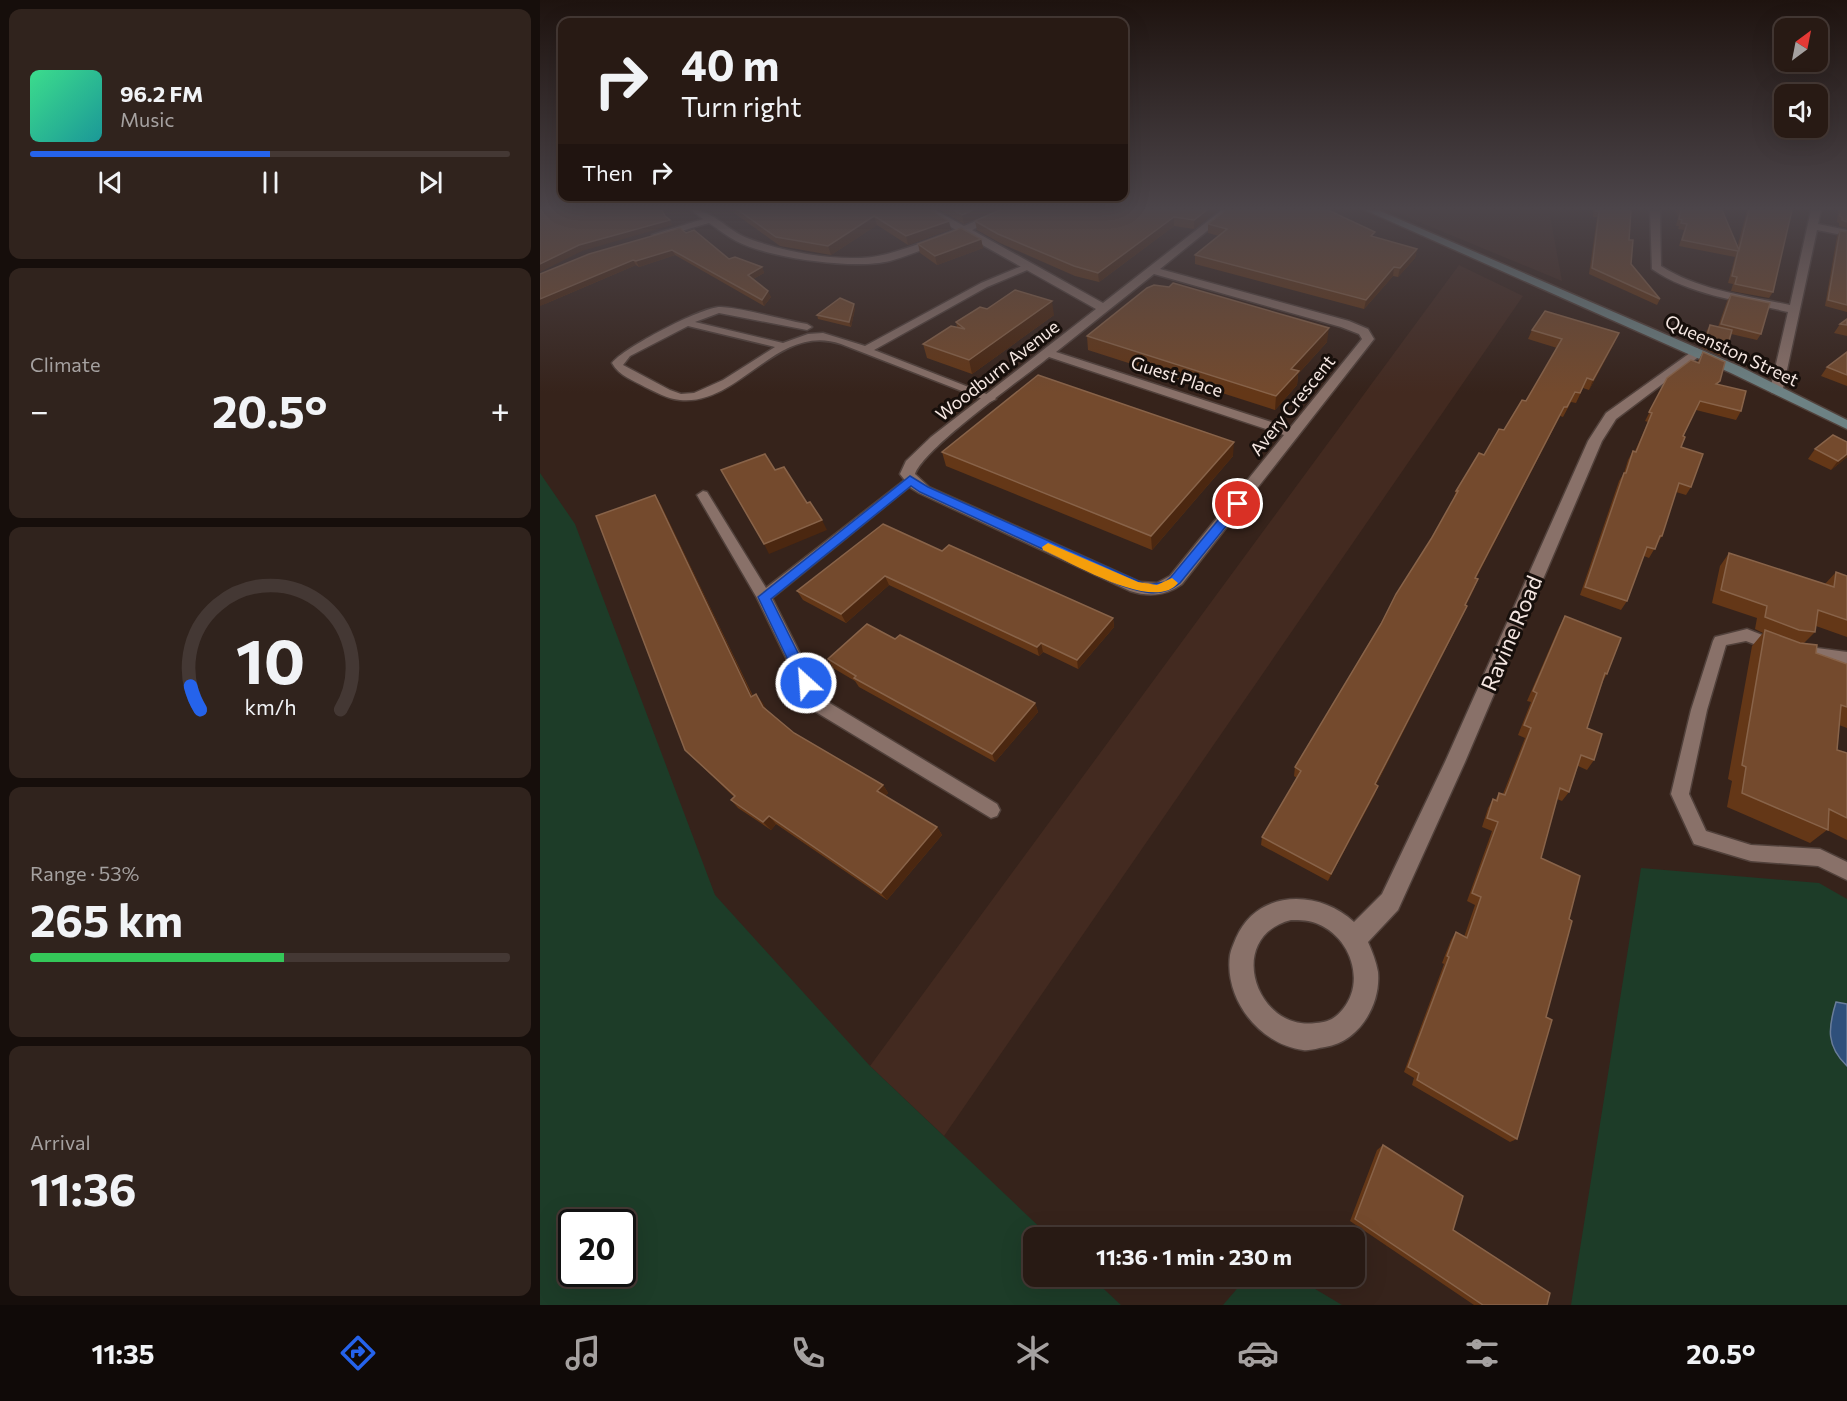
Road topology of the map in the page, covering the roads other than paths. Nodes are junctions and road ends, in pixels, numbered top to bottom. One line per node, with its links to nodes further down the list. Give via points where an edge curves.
1 (1019, 271): 13 (lane, via 984,285)
2 (1036, 271): 8 (street)
3 (1152, 271): 8 (street, Woodburn Avenue)
4 (1156, 271): 19 (street, Avery Crescent, via 1359,328 1367,335 1367,343)
5 (1510, 271): 14 (main road, Queenston Street)
6 (1660, 271): 9 (street, via 1685,282)
7 (1803, 271): 9 (street)
8 (1105, 309): 15 (street, Woodburn Avenue)
9 (1795, 310): 16 (street)
10 (686, 323): 11 (lane, via 712,311 727,310); 12 (lane); 12 (lane, via 626,354 618,367 673,396 693,397)
11 (807, 327)
12 (784, 346): 13 (lane, via 806,337 824,336)
13 (866, 350): 17 (lane)
14 (1697, 352): 16 (main road, Queenston Street); 26 (street, Ravine Road, via 1611,416 1595,441 1390,902)
15 (1048, 353): 17 (street, Woodburn Avenue); 19 (street, Guest Place)
16 (1778, 390): 18 (main road, Queenston Street)
17 (990, 399): 20 (street, Woodburn Avenue, via 911,464)
18 (1847, 425)
19 (1294, 434): 20 (street, Avery Crescent, via 1176,580 1158,589 1147,590 1124,582 924,490)
20 (909, 477): 22 (lane)
21 (703, 495): 22 (lane)
22 (764, 597): 24 (lane, via 817,704)
23 (1847, 658): 25 (lane, via 1786,650 1747,635 1720,641 1680,794 1700,838 1751,853 1820,858)
24 (991, 810)
25 (1847, 871)
26 (1354, 939): 26 (street, via 1365,963 1366,988 1358,1012 1340,1030 1317,1038 1291,1036 1267,1023 1250,1003 1241,977 1242,952 1252,931 1269,916 1291,909 1314,911 1336,921)

